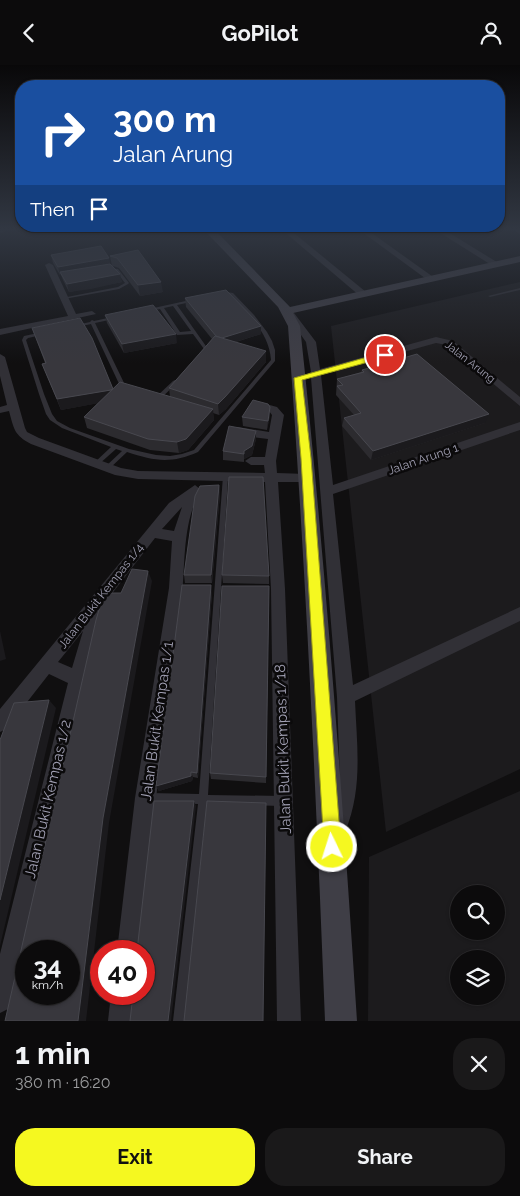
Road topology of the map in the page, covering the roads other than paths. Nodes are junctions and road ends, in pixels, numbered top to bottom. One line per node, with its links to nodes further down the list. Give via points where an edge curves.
1 (56, 274): 11 (street)
2 (120, 274): 11 (lane, via 127,283 118,288)
3 (252, 274): 14 (street)
4 (338, 274): 9 (street)
5 (424, 274): 7 (street)
6 (455, 274): 7 (street)
7 (432, 279): 9 (street)
8 (520, 289): 10 (lane)
9 (363, 294): 14 (street)
10 (490, 296)
11 (64, 297): 15 (street)
12 (174, 305): 13 (lane); 17 (lane); 32 (lane, via 230,293 267,334 271,343 274,360)
13 (161, 307): 16 (lane); 17 (lane, via 180,334)
14 (288, 311): 21 (street)
15 (73, 317): 16 (street); 18 (street)
16 (89, 318): 23 (lane, via 124,387); 36 (lane, via 32,334 24,340 51,417 62,425)
17 (194, 332): 20 (lane, via 207,352)
18 (0, 333)
19 (0, 357): 29 (street)
20 (200, 359)
21 (307, 377): 27 (street, Jalan Arung, via 443,340); 42 (street); 44 (street)
22 (178, 379): 25 (lane)
23 (134, 391)
24 (150, 396): 25 (lane)
25 (157, 399): 26 (lane)
26 (167, 402)
27 (520, 403)
28 (255, 405): 35 (street, via 273,409 278,415)
29 (13, 407): 30 (street); 39 (street, via 23,435)
30 (0, 410)
31 (214, 417): 32 (lane)
32 (223, 420): 37 (lane, via 188,456 164,457)
33 (520, 427): 44 (street, Jalan Arung 1)
34 (237, 431): 35 (street)
35 (275, 436): 40 (street)
36 (115, 446): 37 (lane); 39 (lane)
37 (126, 450): 39 (lane)
38 (251, 461): 40 (street)
39 (101, 466): 41 (street, via 138,475)
40 (270, 469): 41 (street); 42 (street); 55 (street, Jalan Bukit Kempas 1/18)
41 (217, 478): 43 (street, Jalan Bukit Kempas 1/4); 54 (lane, via 218,589)
42 (307, 478): 56 (street)
43 (193, 492): 45 (street, Jalan Bukit Kempas 1/4, via 174,507); 46 (street, Jalan Bukit Kempas 1/1)
44 (326, 492): 51 (street)
45 (152, 532): 46 (street); 47 (street, Jalan Bukit Kempas 1/4)
46 (178, 537): 53 (street, Jalan Bukit Kempas 1/1, via 180,588)
47 (100, 597): 49 (street, Jalan Bukit Kempas 1/4); 50 (street, Jalan Bukit Kempas 1/2)
48 (520, 614): 51 (street)
49 (47, 665): 50 (street); 52 (street, Jalan Bukit Kempas 1/4)
50 (77, 679): 58 (street, Jalan Bukit Kempas 1/2)
51 (346, 697): 56 (street, via 349,782)
52 (1, 720)
53 (146, 798): 54 (lane); 57 (street, Jalan Bukit Kempas 1/1)
54 (203, 799): 55 (lane); 61 (lane)
55 (285, 801): 62 (street, Jalan Bukit Kempas 1/18)
56 (332, 847): 63 (street)
57 (129, 940)
58 (0, 1001)
59 (122, 1005): 60 (street)
60 (120, 1021)
61 (179, 1021)
62 (289, 1021)
63 (341, 1021)

